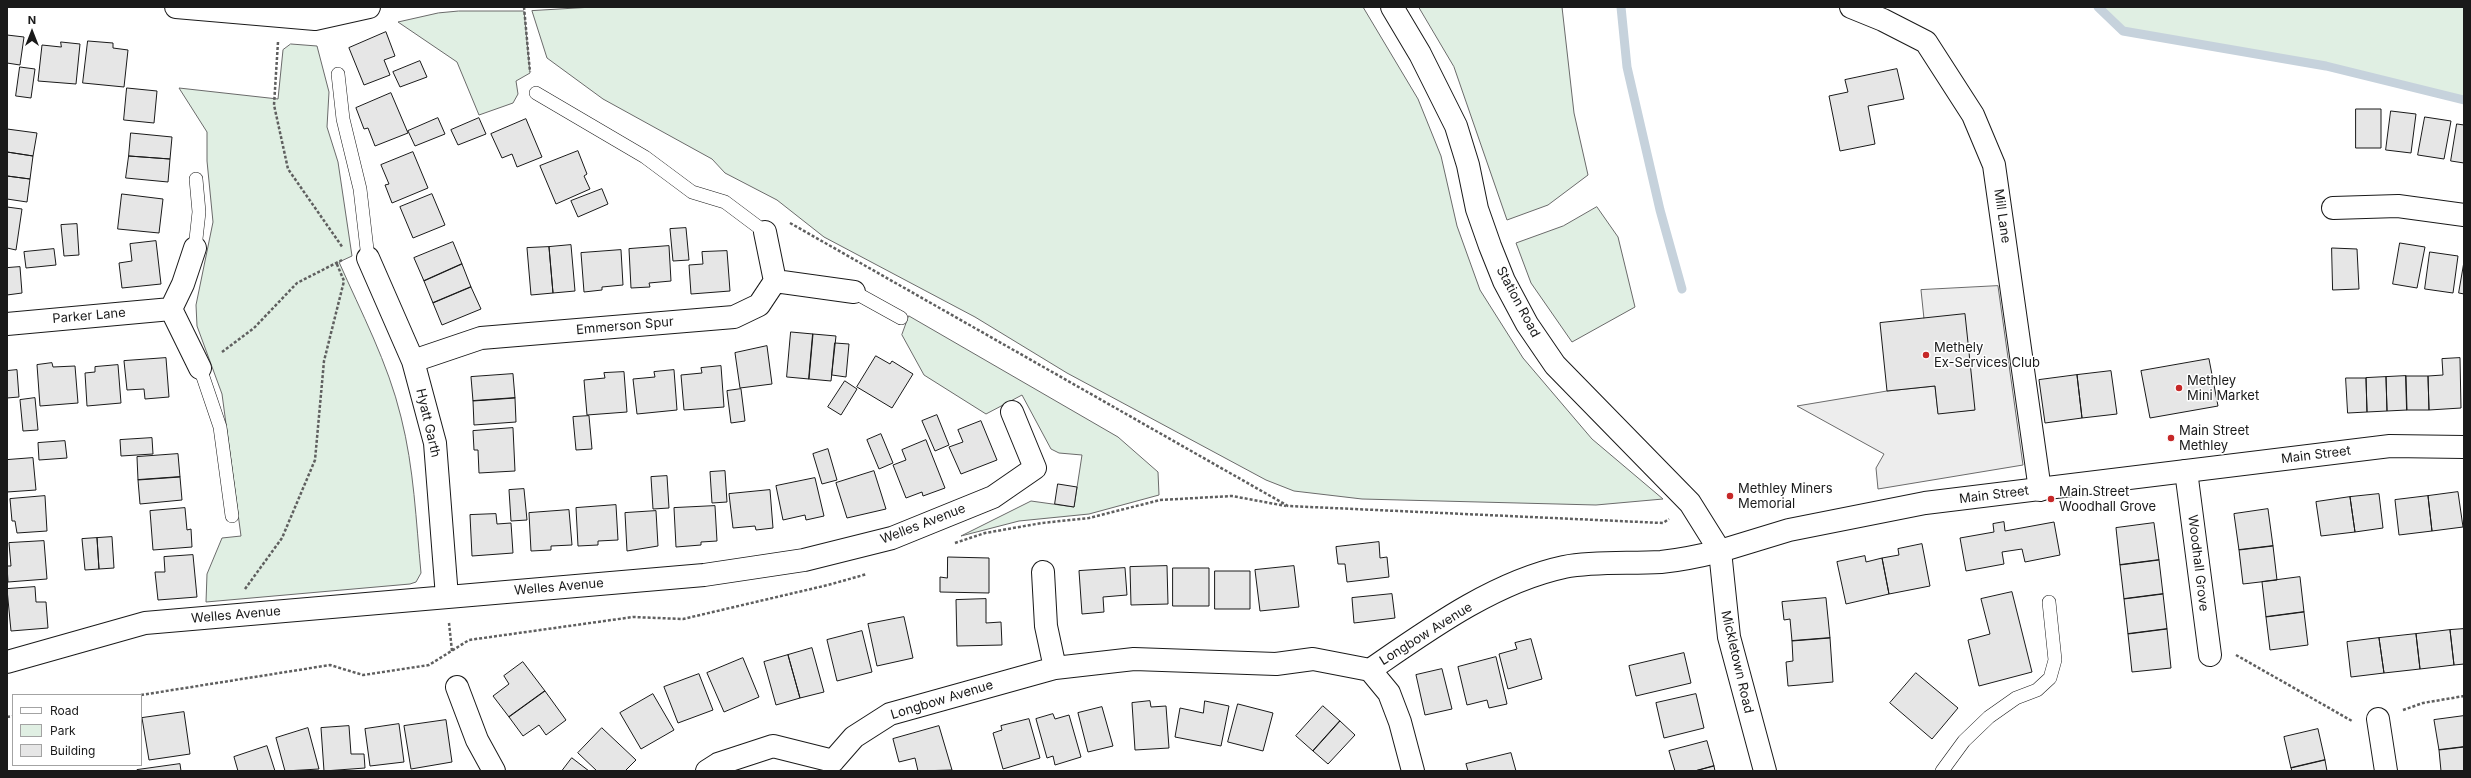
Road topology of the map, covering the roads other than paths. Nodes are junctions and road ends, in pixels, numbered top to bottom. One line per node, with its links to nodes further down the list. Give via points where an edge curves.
1 (176, 7): 2 (street, via 315,19)
2 (369, 7)
3 (1392, 7): 25 (street, Station Road, via 1420,54 1456,126 1477,208 1490,246 1504,281 1527,324 1555,365 1690,503)
4 (1851, 7): 23 (street, Mill Lane, via 1926,42 1973,115 1994,165)
5 (338, 74): 12 (lane, via 343,119 360,189)
6 (536, 93): 10 (lane, via 645,157 692,192 725,202)
7 (196, 179): 11 (lane, via 199,212)
8 (2333, 208): 9 (street, via 2398,206)
9 (2464, 215)
10 (765, 232): 13 (street)
11 (194, 248): 15 (street, via 184,284)
12 (359, 258): 18 (street, Hyatt Garth)
13 (775, 281): 14 (street); 18 (street, Emmerson Spur, via 759,305 734,317 482,338)
14 (854, 292): 16 (lane)
15 (171, 309): 17 (street, Parker Lane); 19 (street)
16 (901, 318)
17 (7, 324)
18 (413, 360): 27 (street, Hyatt Garth, via 435,443)
19 (200, 368): 24 (lane, via 220,427)
20 (1012, 412): 27 (street, Welles Avenue, via 1035,468 993,497 892,538 804,560 704,575)
21 (2464, 447): 22 (street, Main Street, via 2390,446)
22 (2186, 471): 23 (street, Main Street); 29 (street, Woodhall Grove)
23 (2040, 490): 25 (street, Main Street, via 1925,503 1789,530)
24 (232, 516)
25 (1720, 551): 32 (street, Longbow Avenue, via 1661,562 1610,562 1564,568 1526,580 1442,621); 39 (street, Mickletown Road, via 1729,637)
26 (1043, 572): 31 (street, via 1046,626)
27 (447, 597): 30 (street, Welles Avenue, via 144,623)
28 (2049, 602): 40 (lane, via 2055,660 2050,678 2037,690 2016,698 1989,716 1964,741)
29 (2210, 655)
30 (7, 662)
31 (1055, 668): 32 (street, Longbow Avenue, via 1134,659 1276,664 1313,659); 35 (street, Longbow Avenue, via 890,714 854,737)
32 (1370, 670): 38 (street, via 1389,693)
33 (457, 687): 36 (street, via 476,740)
34 (2378, 719): 41 (street)
35 (837, 766): 37 (street, Longbow Avenue, via 773,746 718,764)
36 (494, 771)
37 (707, 771)
38 (1413, 771)
39 (1765, 771)
40 (1942, 771)
41 (2386, 771)

